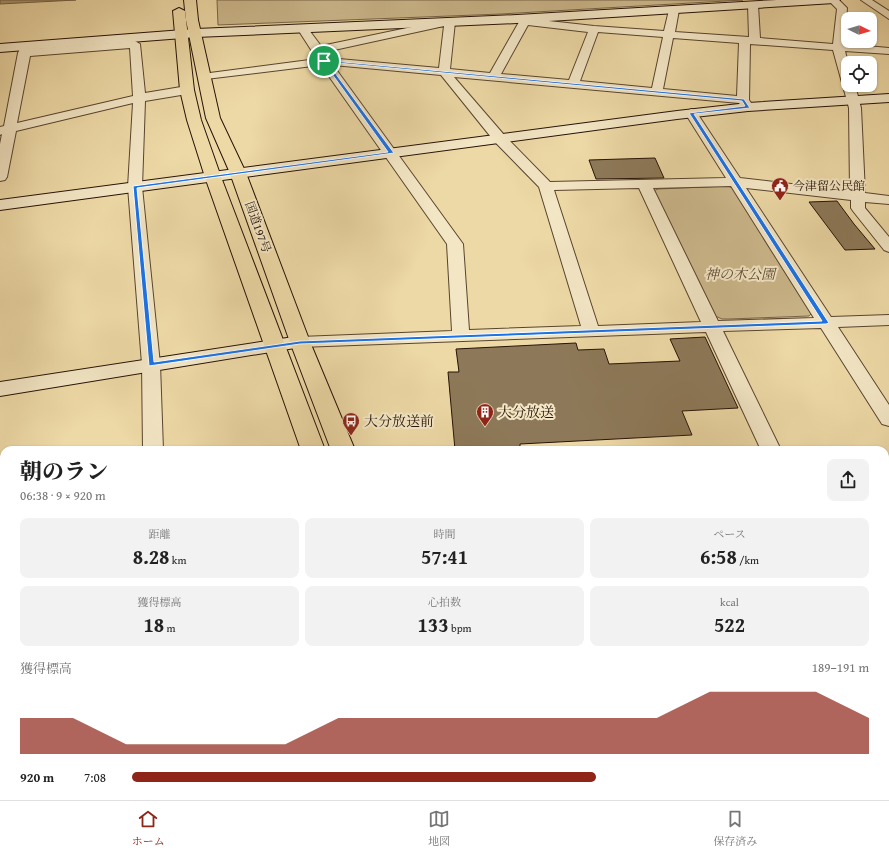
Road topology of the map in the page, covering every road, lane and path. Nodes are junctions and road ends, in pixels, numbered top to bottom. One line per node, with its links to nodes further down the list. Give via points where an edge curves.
1 (179, 0): 10 (highway, 国道197号)
2 (190, 0): 10 (highway, 国道197号)
3 (834, 0): 5 (street); 15 (street, via 842,8)
4 (866, 0): 7 (street)
5 (753, 5): 6 (street); 14 (street)
6 (674, 10): 8 (street); 13 (street)
7 (889, 16)
8 (521, 20): 9 (street); 12 (street); 23 (street)
9 (450, 22): 11 (street); 19 (street); 21 (street)
10 (187, 27): 11 (street); 17 (street); 22 (highway, 国道197号); 25 (highway, 国道197号)
11 (302, 28): 19 (street)
12 (594, 29): 13 (street); 24 (street)
13 (669, 34): 14 (street); 26 (street)
14 (750, 40): 15 (street); 31 (street)
15 (838, 47): 18 (street); 20 (street)
16 (0, 48): 17 (street)
17 (25, 50): 28 (street, via 135,44); 33 (street)
18 (889, 51)
19 (321, 56): 21 (street); 22 (street); 35 (street)
20 (841, 58)
21 (444, 72): 23 (street); 34 (street)
22 (206, 76): 36 (highway, 国道197号, via 213,118)
23 (494, 76): 24 (street)
24 (573, 84): 26 (street)
25 (187, 90): 28 (street); 38 (highway, 国道197号)
26 (657, 91): 31 (street)
27 (850, 92): 30 (street)
28 (139, 98): 33 (street); 42 (street)
29 (889, 98): 30 (street)
30 (853, 100): 31 (street); 43 (street)
31 (746, 104): 32 (street)
32 (691, 113): 34 (street); 39 (street)
33 (5, 131): 37 (street)
34 (500, 139): 35 (street); 41 (street)
35 (391, 153): 36 (street); 51 (street, via 455,244)
36 (238, 173): 38 (street); 52 (highway, 国道197号)
37 (0, 177)
38 (213, 177): 42 (street); 53 (highway, 国道197号)
39 (735, 182): 40 (street); 43 (street); 48 (street)
40 (644, 184): 41 (street); 49 (street)
41 (546, 186): 50 (street)
42 (135, 187): 45 (street); 54 (street)
43 (858, 197): 44 (street); 46 (street, via 858,208)
44 (889, 200)
45 (0, 205)
46 (889, 247)
47 (889, 320): 48 (street)
48 (826, 323): 49 (street); 56 (street)
49 (712, 327): 50 (street); 60 (street)
50 (591, 332): 51 (street)
51 (461, 336): 52 (street)
52 (300, 342): 53 (street); 59 (highway, 国道197号)
53 (274, 345): 54 (street); 58 (highway, 国道197号)
54 (151, 364): 55 (street); 57 (street)
55 (0, 389)
56 (889, 420)
57 (153, 446)
58 (312, 446)
59 (341, 446)
60 (769, 446)

